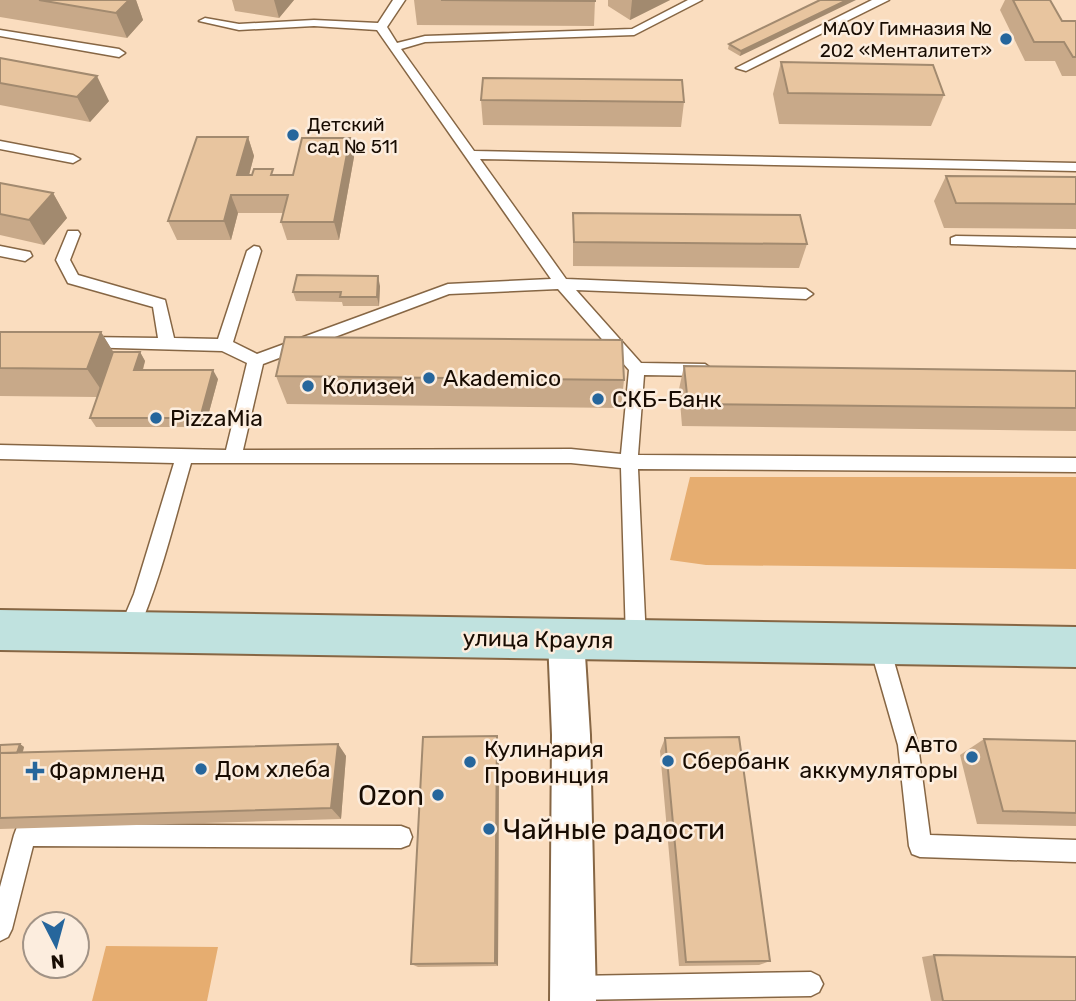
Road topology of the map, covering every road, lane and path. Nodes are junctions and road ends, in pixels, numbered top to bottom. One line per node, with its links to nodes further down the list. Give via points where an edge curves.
1 (398, 0): 5 (lane)
2 (696, 0): 7 (lane, via 634,32 425,39)
3 (883, 0): 9 (lane)
4 (205, 21): 5 (lane, via 239,27 314,23)
5 (381, 27): 7 (lane)
6 (0, 33): 8 (lane)
7 (394, 47): 11 (lane)
8 (119, 53)
9 (742, 68)
10 (0, 145): 12 (lane)
11 (469, 155): 13 (lane); 20 (lane)
12 (73, 159)
13 (1076, 167)
14 (74, 234): 23 (lane, via 63,260 73,279 160,304)
15 (956, 241): 16 (lane)
16 (1076, 243)
17 (0, 251): 19 (lane)
18 (254, 251): 24 (lane)
19 (25, 256)
20 (562, 284): 21 (lane); 25 (lane, via 448,289); 26 (lane)
21 (806, 293)
22 (69, 343): 23 (lane)
23 (167, 343): 24 (lane)
24 (225, 345): 25 (lane)
25 (256, 360): 30 (lane)
26 (637, 369): 27 (lane); 31 (lane)
27 (719, 370)
28 (0, 452): 29 (lane)
29 (185, 456): 30 (lane); 34 (lane)
30 (233, 457): 31 (lane, via 571,456)
31 (629, 461): 32 (lane); 36 (lane)
32 (1076, 465)
33 (0, 630): 34 (main road, улица Крауля)
34 (128, 632): 35 (main road, улица Крауля)
35 (566, 639): 36 (main road, улица Крауля); 43 (street)
36 (636, 640): 37 (main road, улица Крауля)
37 (879, 644): 38 (main road, улица Крауля); 40 (lane, via 908,745 920,846)
38 (1076, 647)
39 (401, 837): 41 (lane, via 25,835)
40 (1076, 850)
41 (0, 929)
42 (811, 984): 43 (lane)
43 (572, 995)

